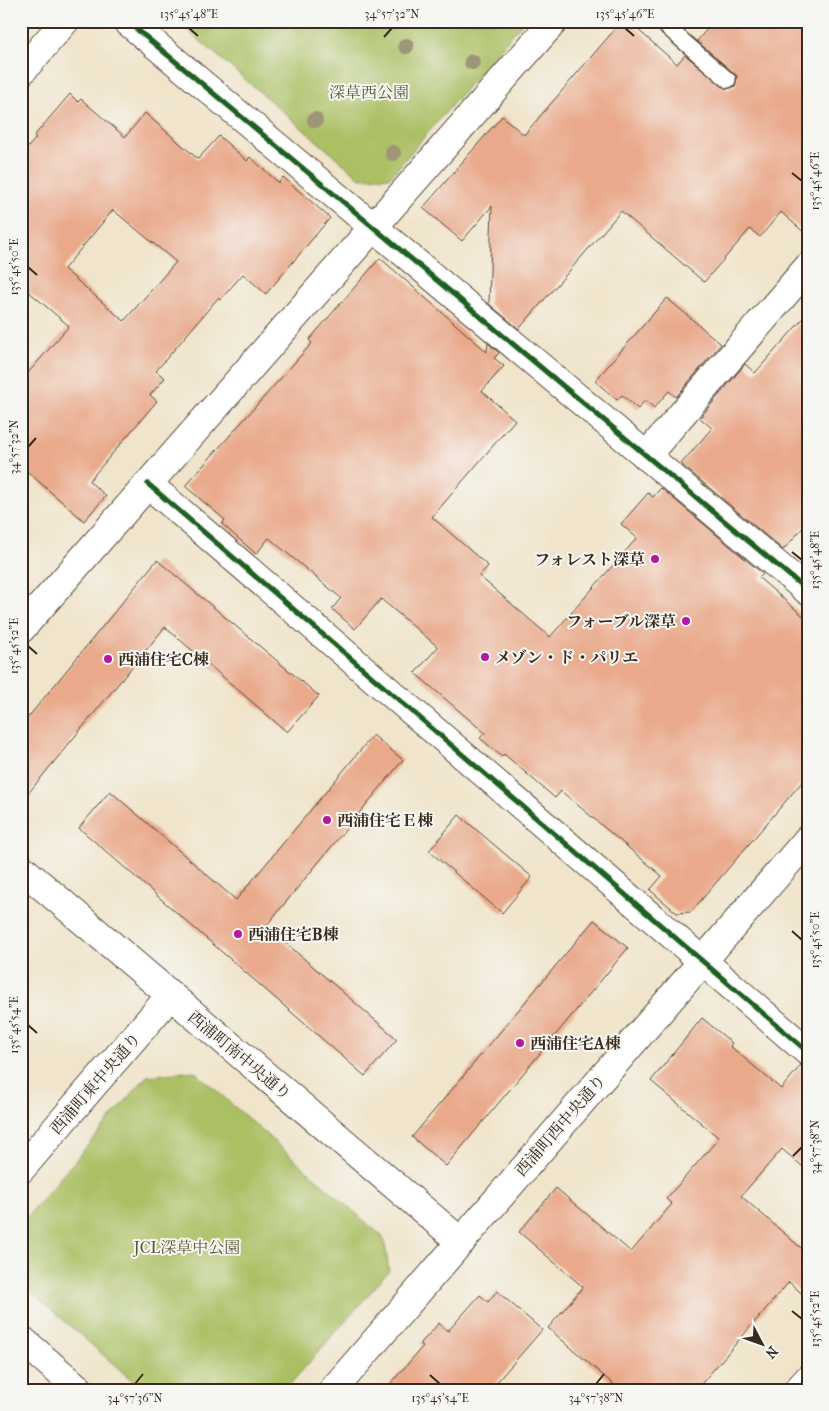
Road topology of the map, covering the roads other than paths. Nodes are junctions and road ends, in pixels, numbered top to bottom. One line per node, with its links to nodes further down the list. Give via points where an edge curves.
1 (65, 21): 5 (street)
2 (127, 21): 7 (street)
3 (554, 21): 7 (street)
4 (660, 21): 6 (lane)
5 (21, 72)
6 (728, 80)
7 (374, 226): 9 (street); 10 (street)
8 (808, 267): 9 (street)
9 (646, 456): 11 (street)
10 (148, 484): 12 (street); 15 (street)
11 (808, 591)
12 (21, 629)
13 (808, 839): 15 (street, 西浦町西中央通り)
14 (21, 868): 16 (street, 西浦町南中央通り)
15 (701, 961): 17 (street); 19 (street, 西浦町西中央通り)
16 (170, 996): 18 (street, 西浦町東中央通り); 19 (street, 西浦町南中央通り)
17 (808, 1052)
18 (21, 1169)
19 (461, 1242): 23 (street, 西浦町西中央通り)
20 (21, 1339): 22 (street)
21 (808, 1379): 24 (street)
22 (80, 1390)
23 (333, 1390)
24 (798, 1390)

